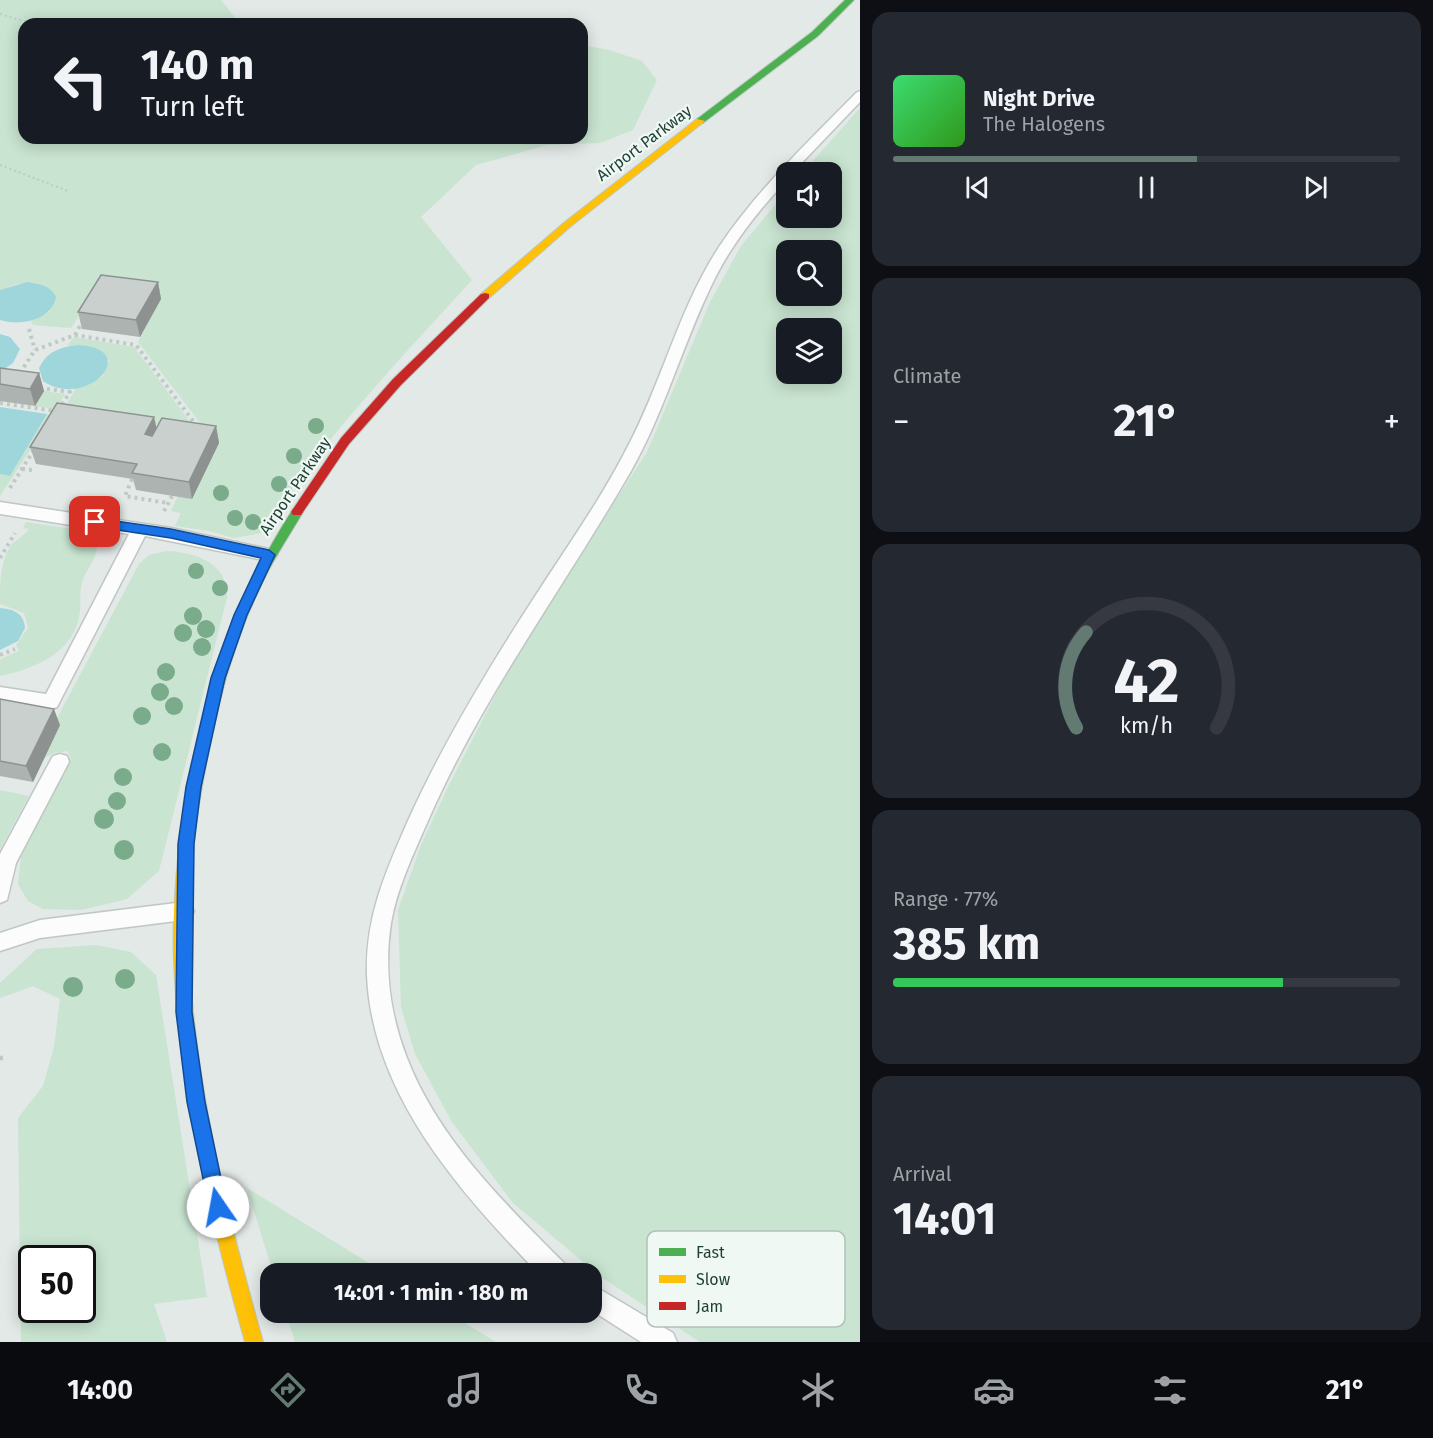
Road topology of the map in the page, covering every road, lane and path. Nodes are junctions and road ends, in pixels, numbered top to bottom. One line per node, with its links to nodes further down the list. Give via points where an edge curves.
1 (850, 0): 28 (main road, Airport Parkway, via 815,34 607,191 515,268 432,348 342,444)
2 (0, 14): 3 (path)
3 (18, 19)
4 (860, 95): 5 (lane)
5 (796, 162)
6 (0, 165): 8 (path)
7 (776, 184): 36 (lane, via 747,215 710,274 640,442 469,714 422,810 388,895 378,946 379,979 385,1025 399,1067 423,1113 455,1159 502,1219)
8 (68, 191)
9 (86, 315): 11 (path)
10 (29, 329): 12 (path)
11 (75, 335): 12 (path); 18 (path, via 136,345)
12 (35, 350): 13 (path)
13 (18, 375)
14 (36, 387): 16 (path, via 70,392)
15 (0, 403): 16 (path)
16 (58, 412): 17 (path)
17 (52, 420)
18 (202, 433)
19 (36, 446): 20 (path)
20 (31, 455): 21 (path); 22 (path)
21 (40, 457)
22 (22, 468): 23 (path); 25 (path)
23 (32, 470)
24 (132, 479): 26 (path, via 124,496)
25 (3, 501): 27 (lane)
26 (168, 503)
27 (140, 529): 28 (lane); 31 (lane, via 51,702)
28 (269, 555): 34 (main road, Airport Parkway, via 241,615 207,722 186,844)
29 (15, 649): 30 (path)
30 (0, 655)
31 (0, 694)
32 (60, 762): 33 (lane, via 6,862)
33 (0, 894)
34 (184, 911): 35 (lane, via 40,929); 38 (main road, Airport Parkway, via 184,1012 196,1102 227,1249)
35 (0, 942)
36 (546, 1263)
37 (602, 1303): 39 (lane)
38 (254, 1342)
39 (664, 1342)

